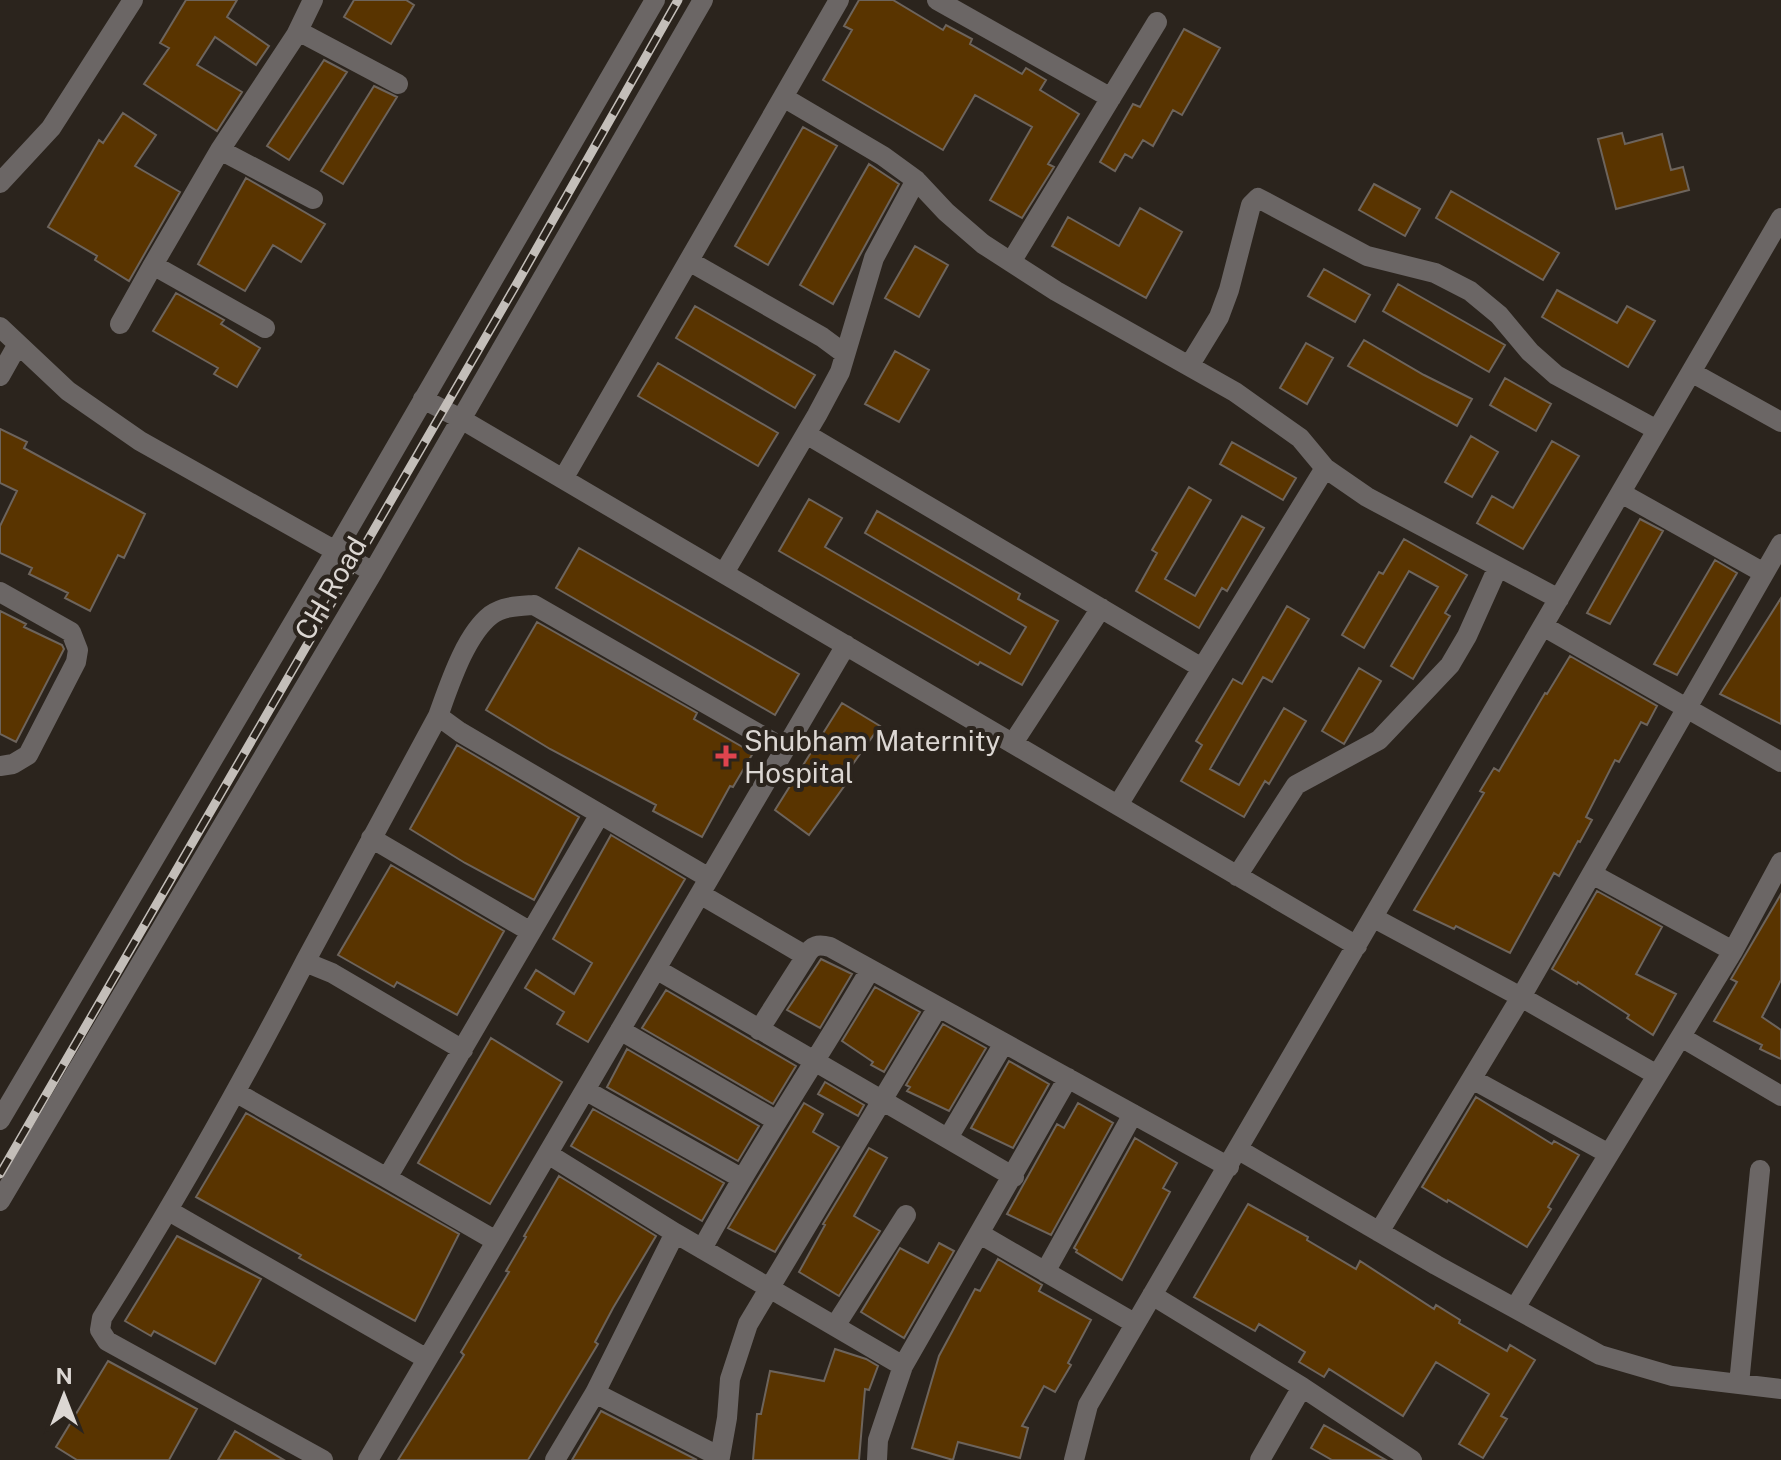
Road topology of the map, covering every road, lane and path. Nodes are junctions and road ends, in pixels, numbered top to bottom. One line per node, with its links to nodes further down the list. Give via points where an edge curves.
1 (133, 0): 14 (street, via 51,128)
2 (313, 0): 8 (street)
3 (655, 0): 28 (street, CH Road)
4 (703, 0): 29 (street, CH Road)
5 (839, 0): 10 (street)
6 (937, 0): 11 (street)
7 (1157, 22): 11 (street)
8 (298, 31): 9 (street); 12 (street)
9 (398, 84)
10 (783, 97): 13 (street); 17 (street)
11 (1111, 98): 18 (street)
12 (220, 150): 15 (street); 19 (street)
13 (916, 180): 18 (street, via 983,244); 24 (street, via 874,258)
14 (0, 183)
15 (313, 199)
16 (1781, 218): 26 (street)
17 (689, 261): 24 (street); 34 (street)
18 (1011, 262): 25 (street)
19 (153, 265): 20 (street); 22 (street)
20 (120, 324)
21 (0, 327): 23 (street)
22 (265, 328)
23 (18, 344): 27 (street); 37 (street, via 68,391 140,441)
24 (845, 354): 32 (street)
25 (1189, 366): 31 (street, via 1219,317 1251,205 1258,198 1367,256 1435,273 1470,291 1556,375); 33 (street, via 1300,438)
26 (1691, 372): 30 (street); 31 (street)
27 (0, 376)
28 (423, 399): 29 (street); 37 (street, CH Road)
29 (461, 419): 34 (street); 39 (street, CH Road)
30 (1781, 422)
31 (1657, 430): 35 (street)
32 (806, 434): 40 (street); 44 (street)
33 (1325, 468): 38 (street, via 1367,497); 47 (street)
34 (563, 479): 40 (street)
35 (1621, 493): 41 (street); 43 (street)
36 (1781, 544): 41 (street)
37 (335, 552): 39 (street); 85 (street, CH Road)
38 (1498, 567): 43 (street); 59 (street, via 1450,665 1379,740 1296,785)
39 (373, 572): 95 (street, CH Road)
40 (724, 573): 46 (street)
41 (1764, 573): 48 (street)
42 (0, 592): 53 (street, via 71,632 78,650 28,755)
43 (1559, 599): 45 (street)
44 (1101, 608): 47 (street); 50 (street)
45 (1543, 626): 48 (street); 61 (street)
46 (846, 645): 50 (street); 51 (street)
47 (1202, 668): 54 (street)
48 (1686, 708): 52 (street); 58 (street)
49 (438, 716): 51 (street, via 478,629 508,607 534,605); 55 (street); 56 (street)
50 (1013, 743): 54 (street)
51 (785, 749): 60 (street)
52 (1781, 762)
53 (0, 766)
54 (1118, 805): 59 (street)
55 (600, 814): 60 (street); 62 (street)
56 (371, 838): 62 (street); 66 (street)
57 (1781, 862): 64 (street)
58 (1592, 874): 64 (street); 69 (street)
59 (1237, 876): 63 (street)
60 (704, 886): 65 (street); 67 (street)
61 (1374, 918): 63 (street); 69 (street)
62 (531, 932): 75 (street)
63 (1357, 946): 90 (street)
64 (1733, 951): 73 (street)
65 (806, 956): 68 (street, via 819,945 830,947); 72 (street)
66 (305, 962): 75 (street); 81 (street)
67 (656, 969): 71 (street); 72 (street)
68 (870, 970): 70 (street); 76 (street)
69 (1521, 997): 77 (street); 79 (street)
70 (938, 1007): 74 (street); 83 (street)
71 (620, 1030): 80 (street); 86 (street)
72 (759, 1030): 76 (street)
73 (1681, 1037): 77 (street); 82 (street)
74 (1004, 1043): 78 (street); 87 (street)
75 (463, 1050): 93 (street)
76 (816, 1062): 83 (street); 86 (street)
77 (1657, 1075): 89 (street)
78 (1068, 1078): 84 (street); 92 (street)
79 (1472, 1079): 89 (street); 98 (street)
80 (585, 1090): 88 (street); 94 (street)
81 (237, 1093): 93 (street); 96 (street)
82 (1781, 1096)
83 (880, 1099): 87 (street); 104 (street)
84 (1133, 1114): 90 (street); 103 (street)
85 (0, 1120)
86 (777, 1121): 94 (street)
87 (948, 1138): 92 (street)
88 (548, 1154): 99 (street); 101 (street)
89 (1609, 1154): 106 (street)
90 (1234, 1158): 98 (street); 105 (street)
91 (1760, 1170): 111 (street)
92 (1014, 1177): 100 (street)
93 (387, 1178): 101 (street)
94 (741, 1178): 102 (street)
95 (0, 1201)
96 (169, 1211): 109 (street); 116 (street, via 102,1318 100,1330 107,1341)
97 (906, 1215): 108 (street)
98 (1379, 1232): 106 (street)
99 (675, 1233): 102 (street); 114 (street)
100 (980, 1234): 103 (street); 110 (street)
101 (496, 1241): 109 (street)
102 (702, 1249): 104 (street)
103 (1045, 1272): 107 (street)
104 (769, 1288): 108 (street); 115 (street, via 748,1324 730,1379)
105 (1152, 1295): 107 (street); 112 (street)
106 (1515, 1308): 111 (street, via 1600,1355 1672,1376)
107 (1134, 1323): 120 (street, via 1088,1405)
108 (835, 1326): 110 (street)
109 (427, 1359): 117 (street)
110 (903, 1366): 119 (street, via 878,1440)
111 (1739, 1384): 113 (street)
112 (1302, 1387): 121 (street); 122 (street)
113 (1781, 1389)
114 (595, 1393): 115 (street); 118 (street)
115 (719, 1458)
116 (323, 1460)
117 (368, 1460)
118 (555, 1460)
119 (877, 1460)
120 (1074, 1460)
121 (1260, 1460)
122 (1412, 1460)

